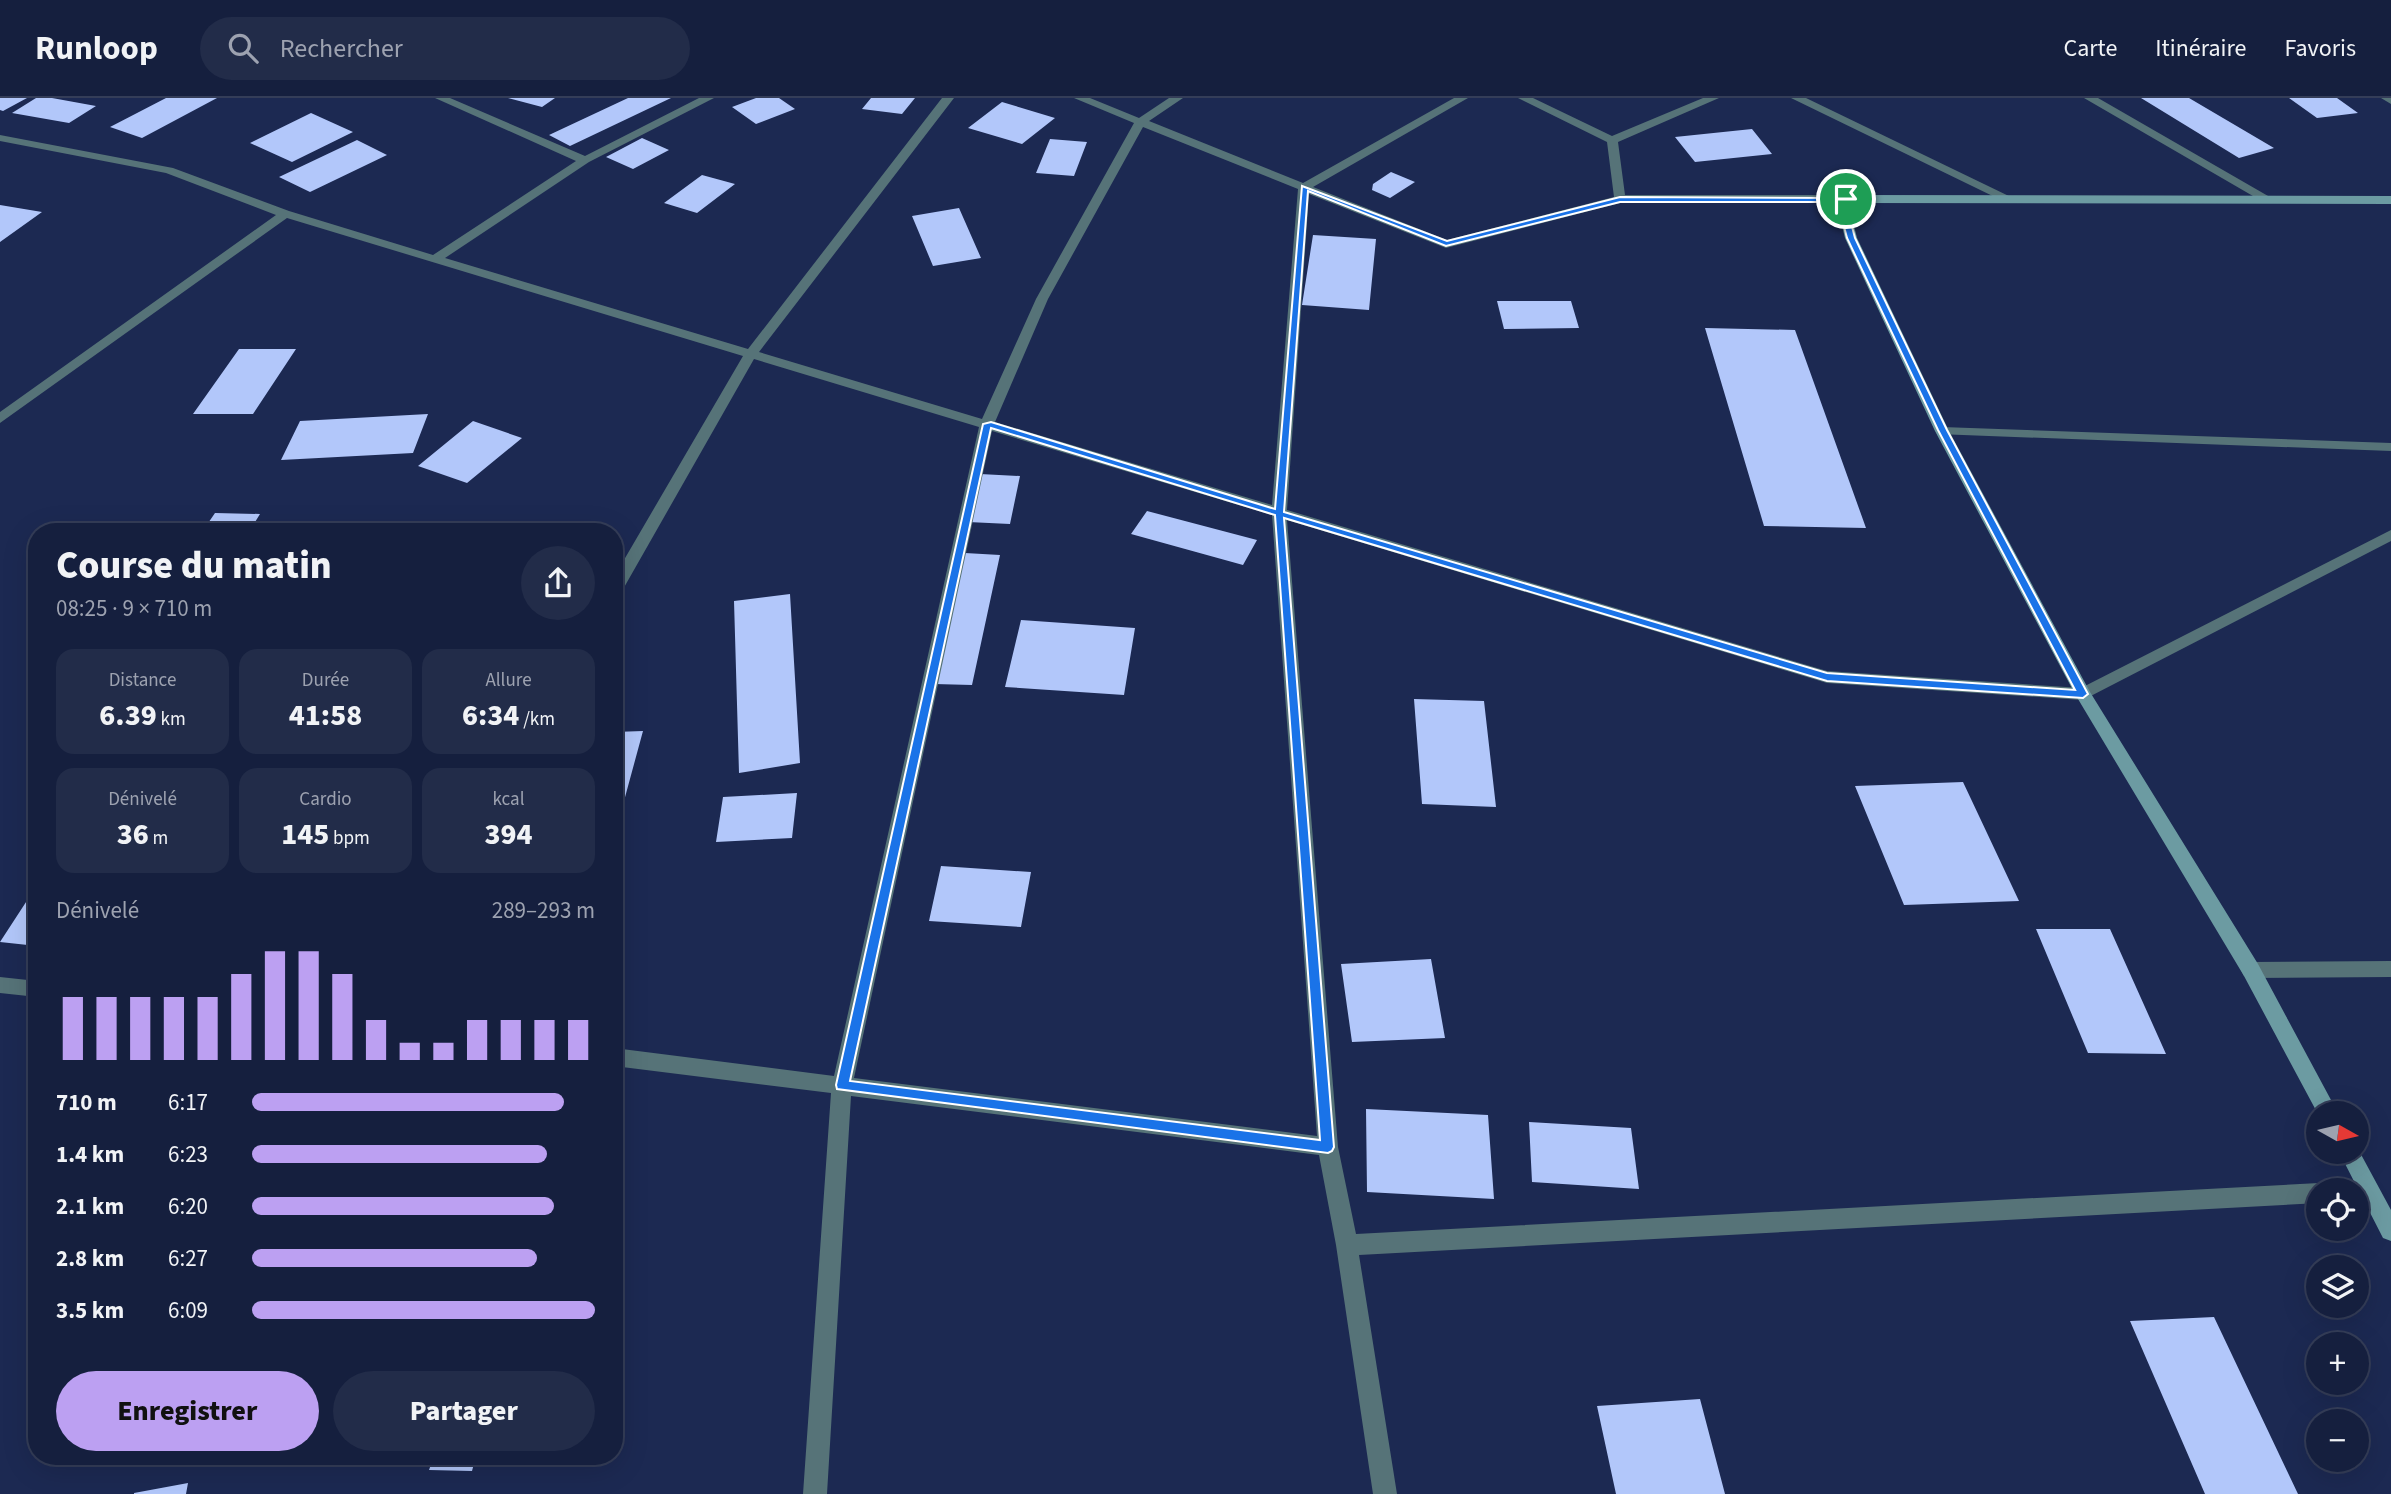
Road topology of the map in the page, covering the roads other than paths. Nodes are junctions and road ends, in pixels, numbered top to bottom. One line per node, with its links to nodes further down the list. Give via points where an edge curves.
1 (441, 98): 14 (street)
2 (708, 98): 14 (street)
3 (948, 98): 23 (street)
4 (1080, 98): 11 (street)
5 (1177, 98): 11 (street)
6 (1462, 98): 15 (street)
7 (1524, 98): 13 (street)
8 (1713, 98): 13 (street)
9 (1797, 98): 18 (street)
10 (2090, 98): 19 (street)
11 (1140, 122): 15 (street); 25 (street, via 1042,299)
12 (0, 138): 21 (street, via 169,170)
13 (1612, 141): 16 (street)
14 (585, 160): 22 (street)
15 (1304, 187): 16 (street, via 1446,243); 28 (street)
16 (1620, 199): 17 (street)
17 (1846, 199): 18 (street); 26 (street, via 1851,238)
18 (2009, 199): 19 (street)
19 (2269, 200): 20 (street)
20 (2391, 200)
21 (285, 214): 22 (street); 24 (street)
22 (435, 259): 23 (street)
23 (750, 355): 25 (street); 30 (street)
24 (0, 419)
25 (987, 424): 28 (street); 37 (street)
26 (1942, 430): 27 (street); 31 (street)
27 (2391, 447)
28 (1279, 514): 31 (street, via 1827,677); 39 (street)
29 (2391, 535): 31 (street)
30 (623, 575)
31 (2083, 694): 33 (street)
32 (2391, 969): 33 (street)
33 (2251, 970): 38 (street)
34 (0, 985): 35 (street)
35 (28, 988)
36 (623, 1058): 37 (street)
37 (842, 1085): 39 (street); 44 (street)
38 (2322, 1101)
39 (1328, 1147): 43 (street)
40 (2306, 1194): 43 (street)
41 (2369, 1199): 42 (street)
42 (2391, 1231)
43 (1347, 1245): 45 (street)
44 (814, 1494)
45 (1385, 1494)

